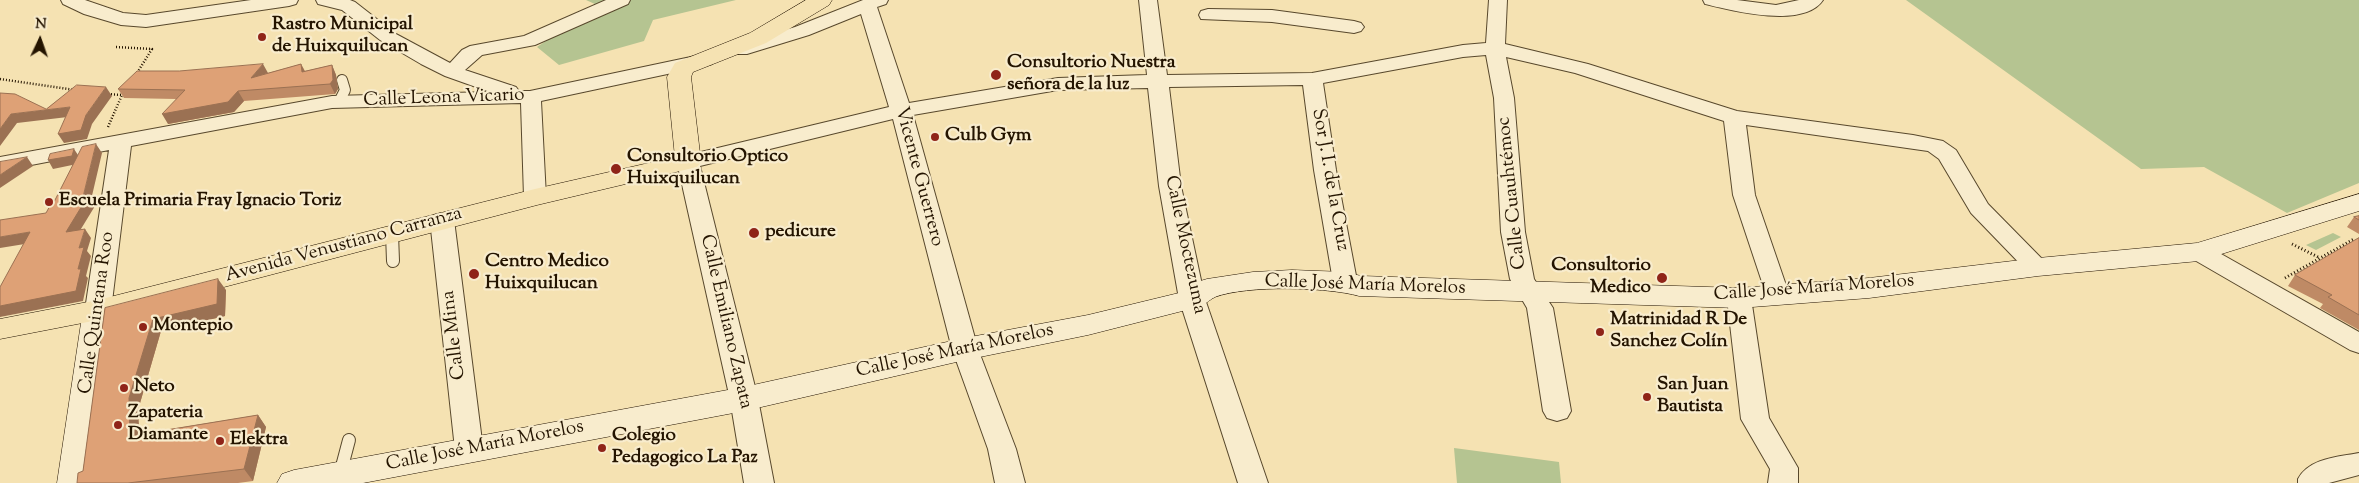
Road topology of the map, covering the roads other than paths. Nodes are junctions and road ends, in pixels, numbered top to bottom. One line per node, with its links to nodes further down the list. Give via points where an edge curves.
1 (70, 0): 2 (street, via 121,19 146,21)
2 (290, 0)
3 (324, 0): 16 (street, via 355,8 376,29)
4 (621, 0): 16 (street, via 550,33 477,50 468,54)
5 (820, 0): 15 (main road, via 758,38)
6 (1148, 0): 19 (street, Calle Moctezuma)
7 (1498, 0): 14 (street, Calle Cuauhtémoc)
8 (1712, 0): 9 (street, via 1782,12 1800,8)
9 (1814, 0)
10 (873, 3): 15 (street, Calle Leona Vicario, via 802,31); 22 (street, Vicente Guerrero)
11 (1272, 8): 12 (street); 13 (street)
12 (1208, 15)
13 (1354, 27)
14 (1496, 48): 17 (street, via 1463,50); 23 (street, via 1581,68); 35 (street, Calle Cuauhtémoc, via 1504,98 1514,232 1522,279)
15 (686, 64): 20 (street, Calle Leona Vicario); 25 (main road, via 679,76)
16 (452, 72): 20 (street)
17 (1312, 79): 19 (street); 34 (street, Sor J. I. de la Cruz)
18 (342, 80): 21 (lane, via 345,90)
19 (1157, 81): 22 (street, via 1058,84); 38 (street, Calle Moctezuma, via 1177,228)
20 (530, 97): 21 (street, Calle Leona Vicario); 27 (street)
21 (339, 102): 24 (street, Calle Leona Vicario)
22 (901, 111): 25 (street); 42 (street, Vicente Guerrero)
23 (1734, 117): 33 (street, via 1913,140 1935,146 1948,156 1979,208); 36 (street, via 1744,195)
24 (111, 145): 26 (street, Calle Leona Vicario); 39 (street, Calle Quintana Roo)
25 (688, 162): 27 (main road, Avenida Venustiano Carranza); 43 (street, Calle Emiliano Zapata)
26 (0, 164)
27 (535, 197): 29 (main road, Avenida Venustiano Carranza)
28 (2359, 202): 31 (main road, Calle José María Morelos)
29 (442, 220): 30 (main road, Avenida Venustiano Carranza); 46 (street, Calle Mina)
30 (392, 234): 32 (lane); 39 (main road, Avenida Venustiano Carranza)
31 (2199, 252): 33 (main road, Calle José María Morelos); 41 (street)
32 (393, 262)
33 (2038, 267): 36 (main road, Calle José María Morelos, via 1869,288)
34 (1345, 282): 35 (main road, Calle José María Morelos, via 1359,286); 38 (main road, Calle José María Morelos, via 1292,279 1253,282 1207,288)
35 (1531, 293): 37 (main road, Calle José María Morelos); 44 (street, Calle Cuauhtémoc, via 1540,308)
36 (1777, 294): 37 (main road, Calle José María Morelos)
37 (1739, 298): 54 (street, via 1755,419 1784,468)
38 (1192, 299): 42 (main road, Calle José María Morelos, via 1088,325); 53 (street, Calle Moctezuma)
39 (98, 310): 40 (main road, Avenida Venustiano Carranza); 49 (main road, Calle Quintana Roo)
40 (0, 329)
41 (2359, 344)
42 (966, 349): 43 (main road, Calle José María Morelos); 52 (street, Vicente Guerrero, via 1002,449)
43 (744, 399): 46 (main road, Calle José María Morelos); 51 (street, Calle Emiliano Zapata)
44 (1557, 411)
45 (349, 440): 48 (lane)
46 (468, 449): 48 (main road, Calle José María Morelos)
47 (2359, 464): 55 (street, via 2325,471 2312,479)
48 (340, 474): 50 (main road, Calle José María Morelos)
49 (74, 483)
50 (294, 483)
51 (759, 483)
52 (1010, 483)
53 (1253, 483)
54 (1783, 483)
55 (2313, 483)

